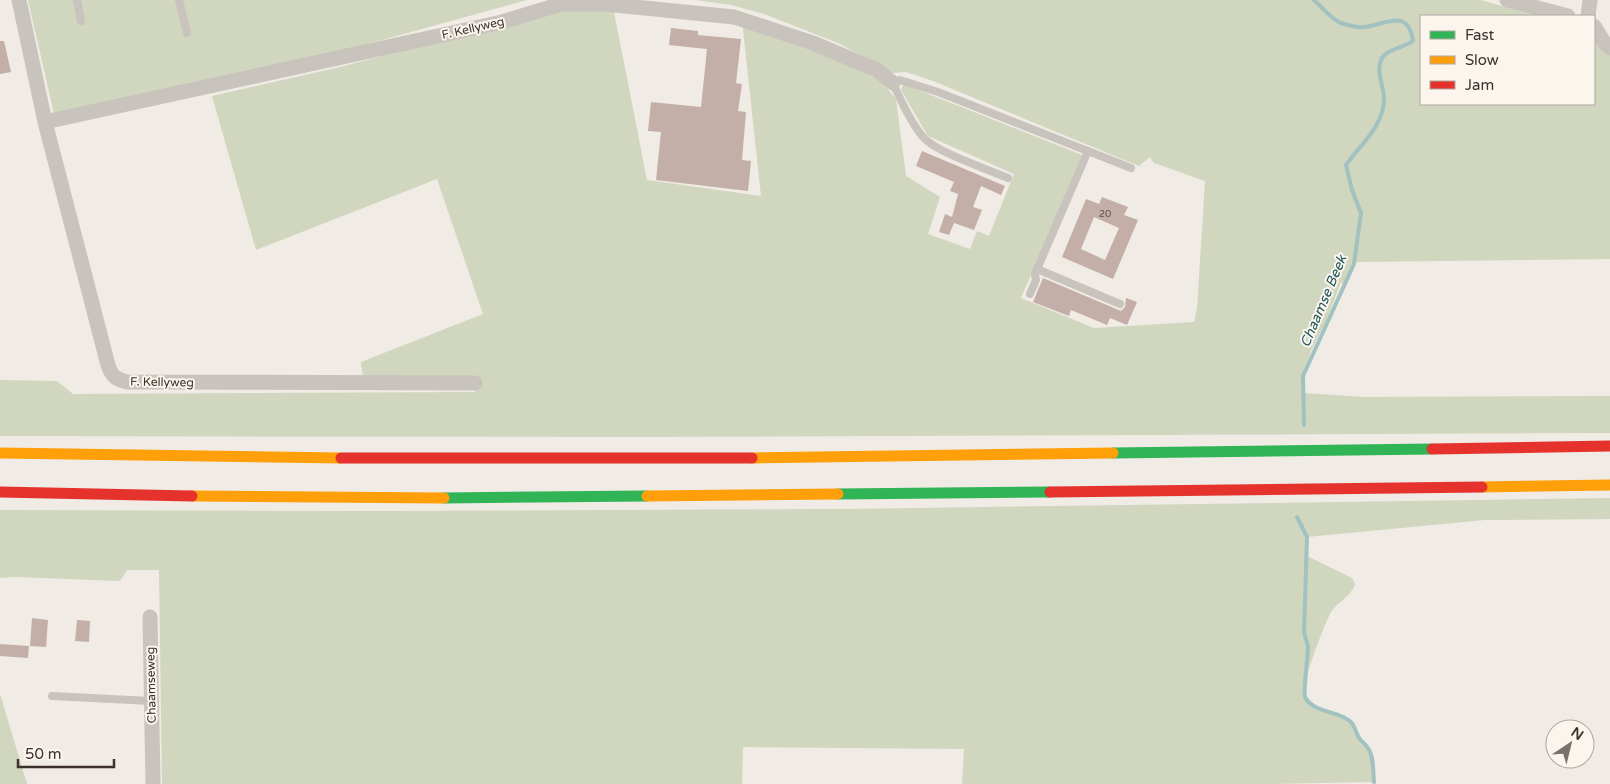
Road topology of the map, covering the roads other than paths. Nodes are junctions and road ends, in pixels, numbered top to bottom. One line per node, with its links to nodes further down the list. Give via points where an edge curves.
1 (19, 0): 13 (street, F. Kellyweg)
2 (77, 0): 8 (lane)
3 (179, 0): 10 (lane)
4 (1507, 0): 6 (street)
5 (1590, 0): 7 (street)
6 (1564, 15)
7 (1588, 15)
8 (80, 21)
9 (1595, 28): 11 (street)
10 (186, 33)
11 (1610, 48)
12 (893, 83): 13 (street, F. Kellyweg, via 877,70 813,43 734,17 606,4 561,4 502,22); 14 (lane, via 900,80 938,92); 16 (lane, via 923,137 936,147)
13 (45, 122): 20 (street, F. Kellyweg, via 108,365 116,379 127,382)
14 (1088, 151): 15 (lane); 17 (lane)
15 (1131, 168)
16 (1008, 178)
17 (1037, 269): 18 (lane); 19 (lane)
18 (1030, 294)
19 (1120, 304)
20 (475, 383)
21 (1610, 446): 22 (highway, via 796,458 299,458)
22 (0, 453)
23 (1610, 485): 24 (highway, via 517,498)
24 (0, 492)
25 (150, 616): 27 (street, Chaamseweg)
26 (52, 696): 27 (lane)
27 (151, 701): 28 (street, Chaamseweg)
28 (153, 784)

